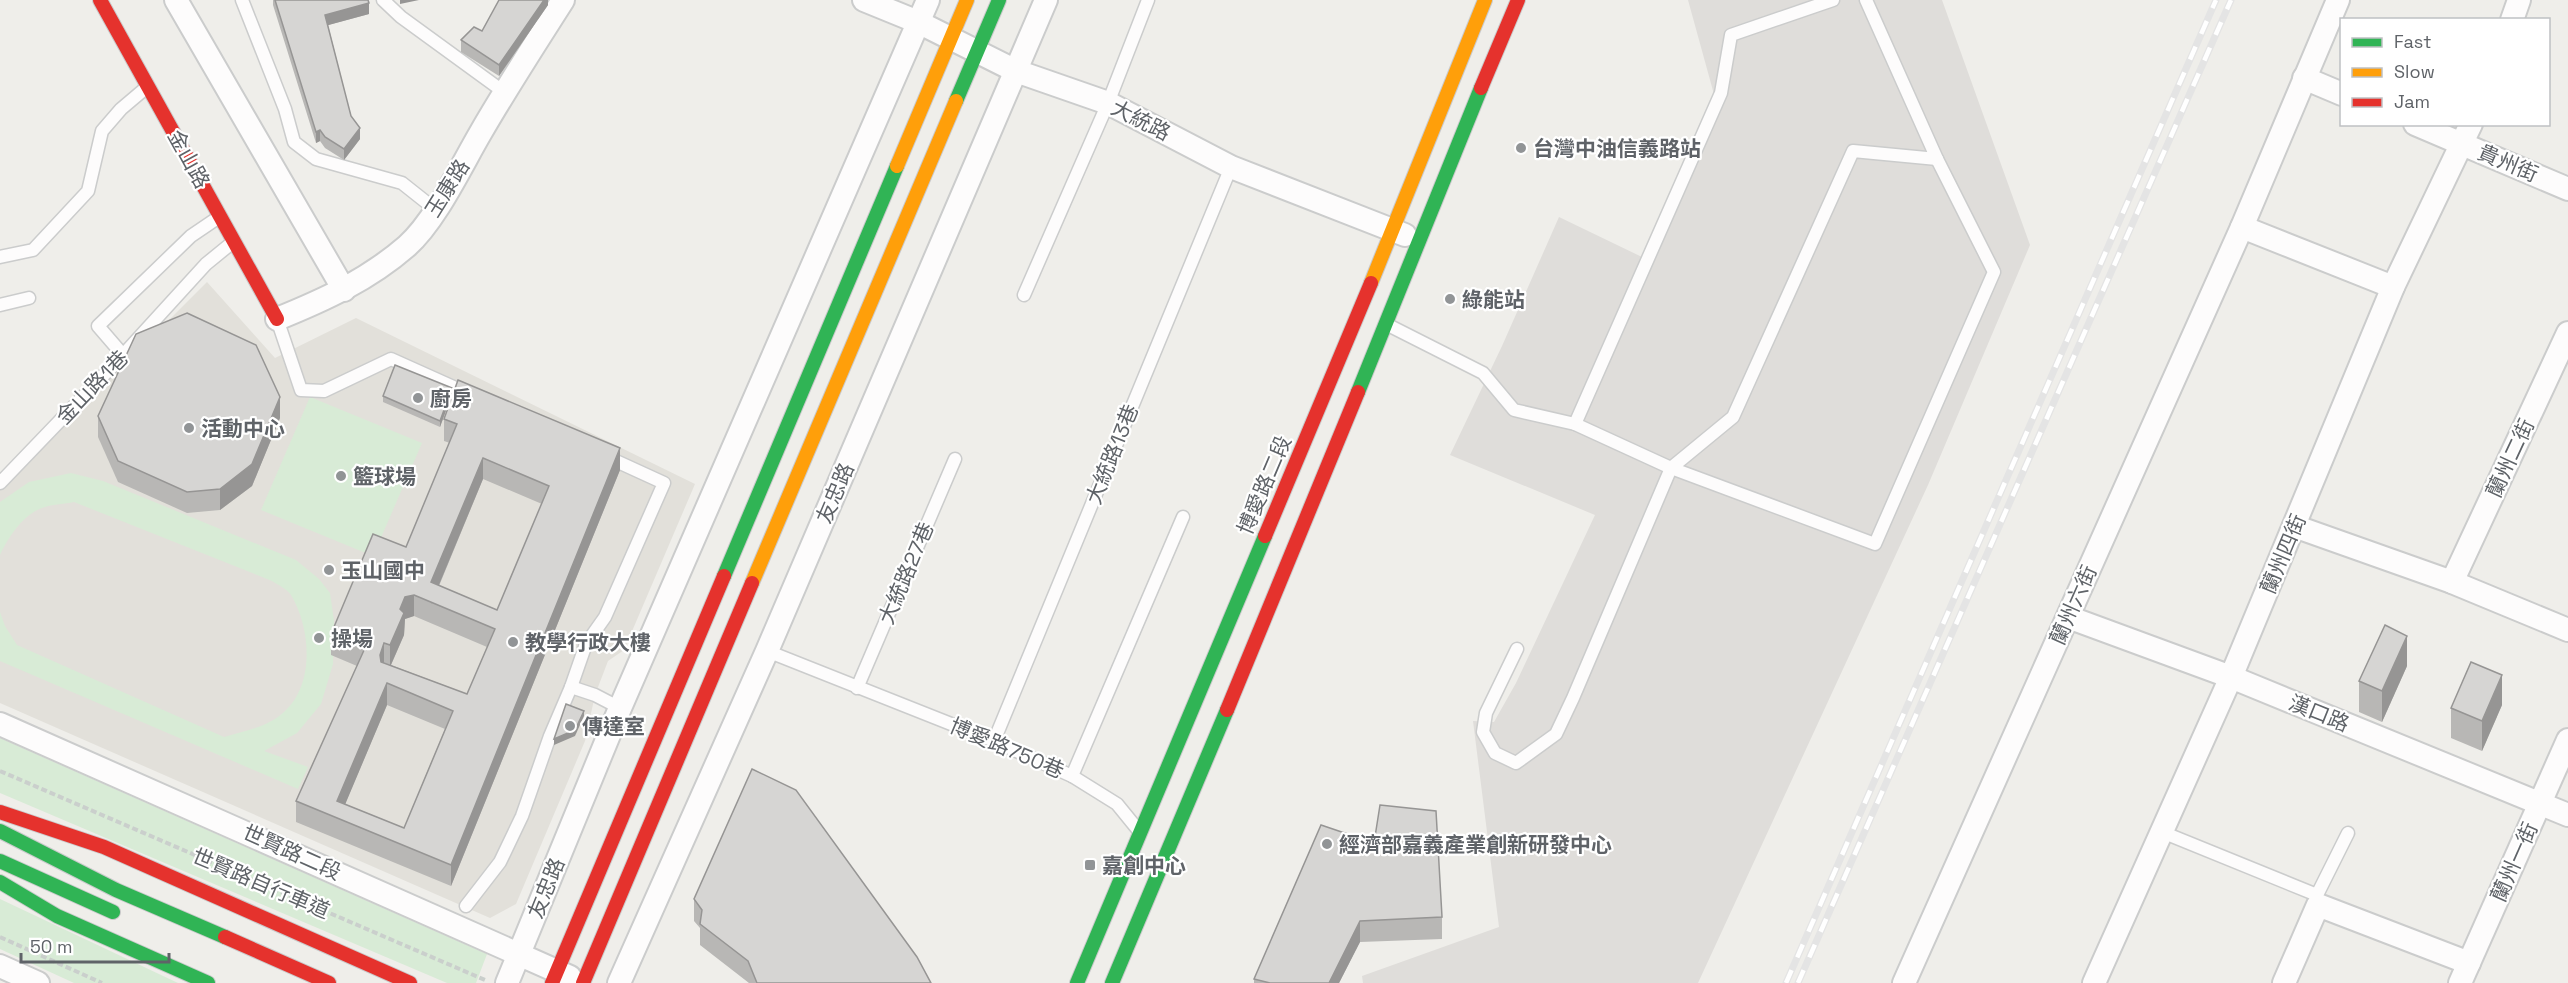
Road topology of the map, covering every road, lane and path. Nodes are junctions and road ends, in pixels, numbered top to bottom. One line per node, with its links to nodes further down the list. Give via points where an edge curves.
1 (100, 0): 24 (main road, 金山路)
2 (176, 0): 41 (street)
3 (242, 0): 33 (lane, via 294,142 316,159 402,183)
4 (384, 0): 25 (lane, via 401,17)
5 (563, 0): 25 (street, 玉康路)
6 (864, 0): 19 (street, 大統路)
7 (928, 0): 19 (street, 友忠路)
8 (967, 0): 20 (main road, 友忠路)
9 (999, 0): 21 (main road, 友忠路)
10 (1046, 0): 22 (street, 友忠路)
11 (1148, 0): 27 (lane)
12 (1485, 0): 36 (main road, 博愛路二段)
13 (1518, 0): 38 (main road, 博愛路二段)
14 (1833, 0): 50 (lane, via 1731,35 1721,93)
15 (1866, 0): 30 (lane)
16 (2338, 0): 23 (street, 蘭州六街)
17 (2519, 0): 18 (street)
18 (2513, 18)
19 (918, 22): 20 (street, 大統路); 65 (street, 友忠路)
20 (951, 37): 21 (street, 大統路); 88 (main road, 友忠路)
21 (978, 51): 22 (street, 大統路); 95 (main road, 友忠路)
22 (1016, 71): 27 (street, 大統路); 61 (street, 友忠路)
23 (2304, 78): 26 (street); 35 (street, 蘭州六街)
24 (148, 86): 34 (main road, 金山路); 39 (lane, via 102,131 88,191 33,250)
25 (504, 92): 33 (street, 玉康路)
26 (2340, 93)
27 (1108, 103): 31 (street, 大統路); 42 (lane)
28 (2425, 126): 29 (street, 貴州街)
29 (2467, 134): 32 (street, 貴州街); 40 (street, 蘭州四街)
30 (1937, 159): 53 (lane, via 1853,151 1733,417); 53 (lane, via 1994,272 1875,544)
31 (1230, 167): 36 (street, 大統路); 68 (lane, 大統路13巷)
32 (2568, 189)
33 (436, 210): 41 (street, 玉康路, via 409,244)
34 (220, 216): 37 (main road, 金山路); 48 (lane, via 191,236 98,326)
35 (2242, 227): 40 (street); 58 (street, 蘭州六街)
36 (1392, 229): 38 (street, 大統路); 45 (main road, 博愛路二段)
37 (234, 241): 46 (main road, 金山路); 48 (lane, 金山路1巷, via 206,264)
38 (1416, 242): 45 (main road, 博愛路二段)
39 (0, 257)
40 (2394, 287): 56 (street, 蘭州四街)
41 (344, 291): 46 (street, 玉康路)
42 (1024, 295)
43 (29, 298): 44 (lane)
44 (0, 305)
45 (1373, 316): 50 (lane, via 1483,373 1514,410); 77 (main road, 博愛路二段); 79 (main road, 博愛路二段)
46 (277, 319): 49 (lane, via 301,390 324,391 391,359)
47 (2568, 333): 57 (street, 蘭州二街)
48 (123, 356): 54 (lane, 金山路1巷)
49 (478, 398)
50 (1575, 424): 53 (lane)
51 (598, 453): 63 (lane, via 663,483 605,617 586,644)
52 (955, 459): 64 (lane, 大統路27巷)
53 (1671, 468): 60 (lane, via 1556,734 1516,764 1495,753 1483,732 1486,713)
54 (0, 483)
55 (1183, 517): 70 (lane)
56 (2294, 526): 57 (street); 62 (street, 蘭州四街)
57 (2452, 582): 59 (street)
58 (2068, 617): 62 (street, 漢口路); 99 (street, 蘭州六街)
59 (2568, 630)
60 (1517, 649)
61 (768, 651): 64 (lane, 博愛路750巷); 96 (street, 友忠路)
62 (2231, 677): 71 (street, 漢口路); 75 (street, 蘭州四街)
63 (571, 687): 65 (lane); 82 (lane, via 500,862)
64 (856, 688): 68 (lane, 博愛路750巷)
65 (620, 708): 85 (street, 友忠路)
66 (0, 724): 85 (street, 世賢路二段)
67 (2568, 740): 71 (street, 蘭州一街)
68 (994, 741): 70 (lane, 博愛路750巷)
69 (0, 771): 85 (path, 世賢路自行車道, via 485,980)
70 (1072, 776): 77 (lane, 博愛路750巷, via 1116,804)
71 (2540, 803): 73 (street, 漢口路); 87 (street, 蘭州一街)
72 (0, 812): 93 (main road, via 104,848)
73 (2568, 814)
74 (0, 831): 92 (main road, via 116,890)
75 (2162, 832): 81 (lane); 100 (street, 蘭州四街)
76 (2348, 833): 81 (lane)
77 (1148, 840): 79 (lane, 博愛路750巷); 97 (main road, 博愛路二段)
78 (0, 861): 83 (main road)
79 (1166, 861): 98 (main road, 博愛路二段)
80 (0, 882): 91 (main road, via 57,916)
81 (2318, 900): 87 (street); 101 (street)
82 (466, 906)
83 (126, 918)
84 (0, 937): 90 (path)
85 (514, 951): 88 (street, 世賢路二段); 94 (street, 友忠路)
86 (0, 966): 89 (street)
87 (2464, 973)
88 (555, 976): 95 (street, 世賢路二段)
89 (38, 983)
90 (102, 983)
91 (208, 983)
92 (329, 983)
93 (410, 983)
94 (507, 983)
95 (583, 983)
96 (619, 983)
97 (1077, 983)
98 (1112, 983)
99 (1904, 983)
100 (2094, 983)
101 (2284, 983)

